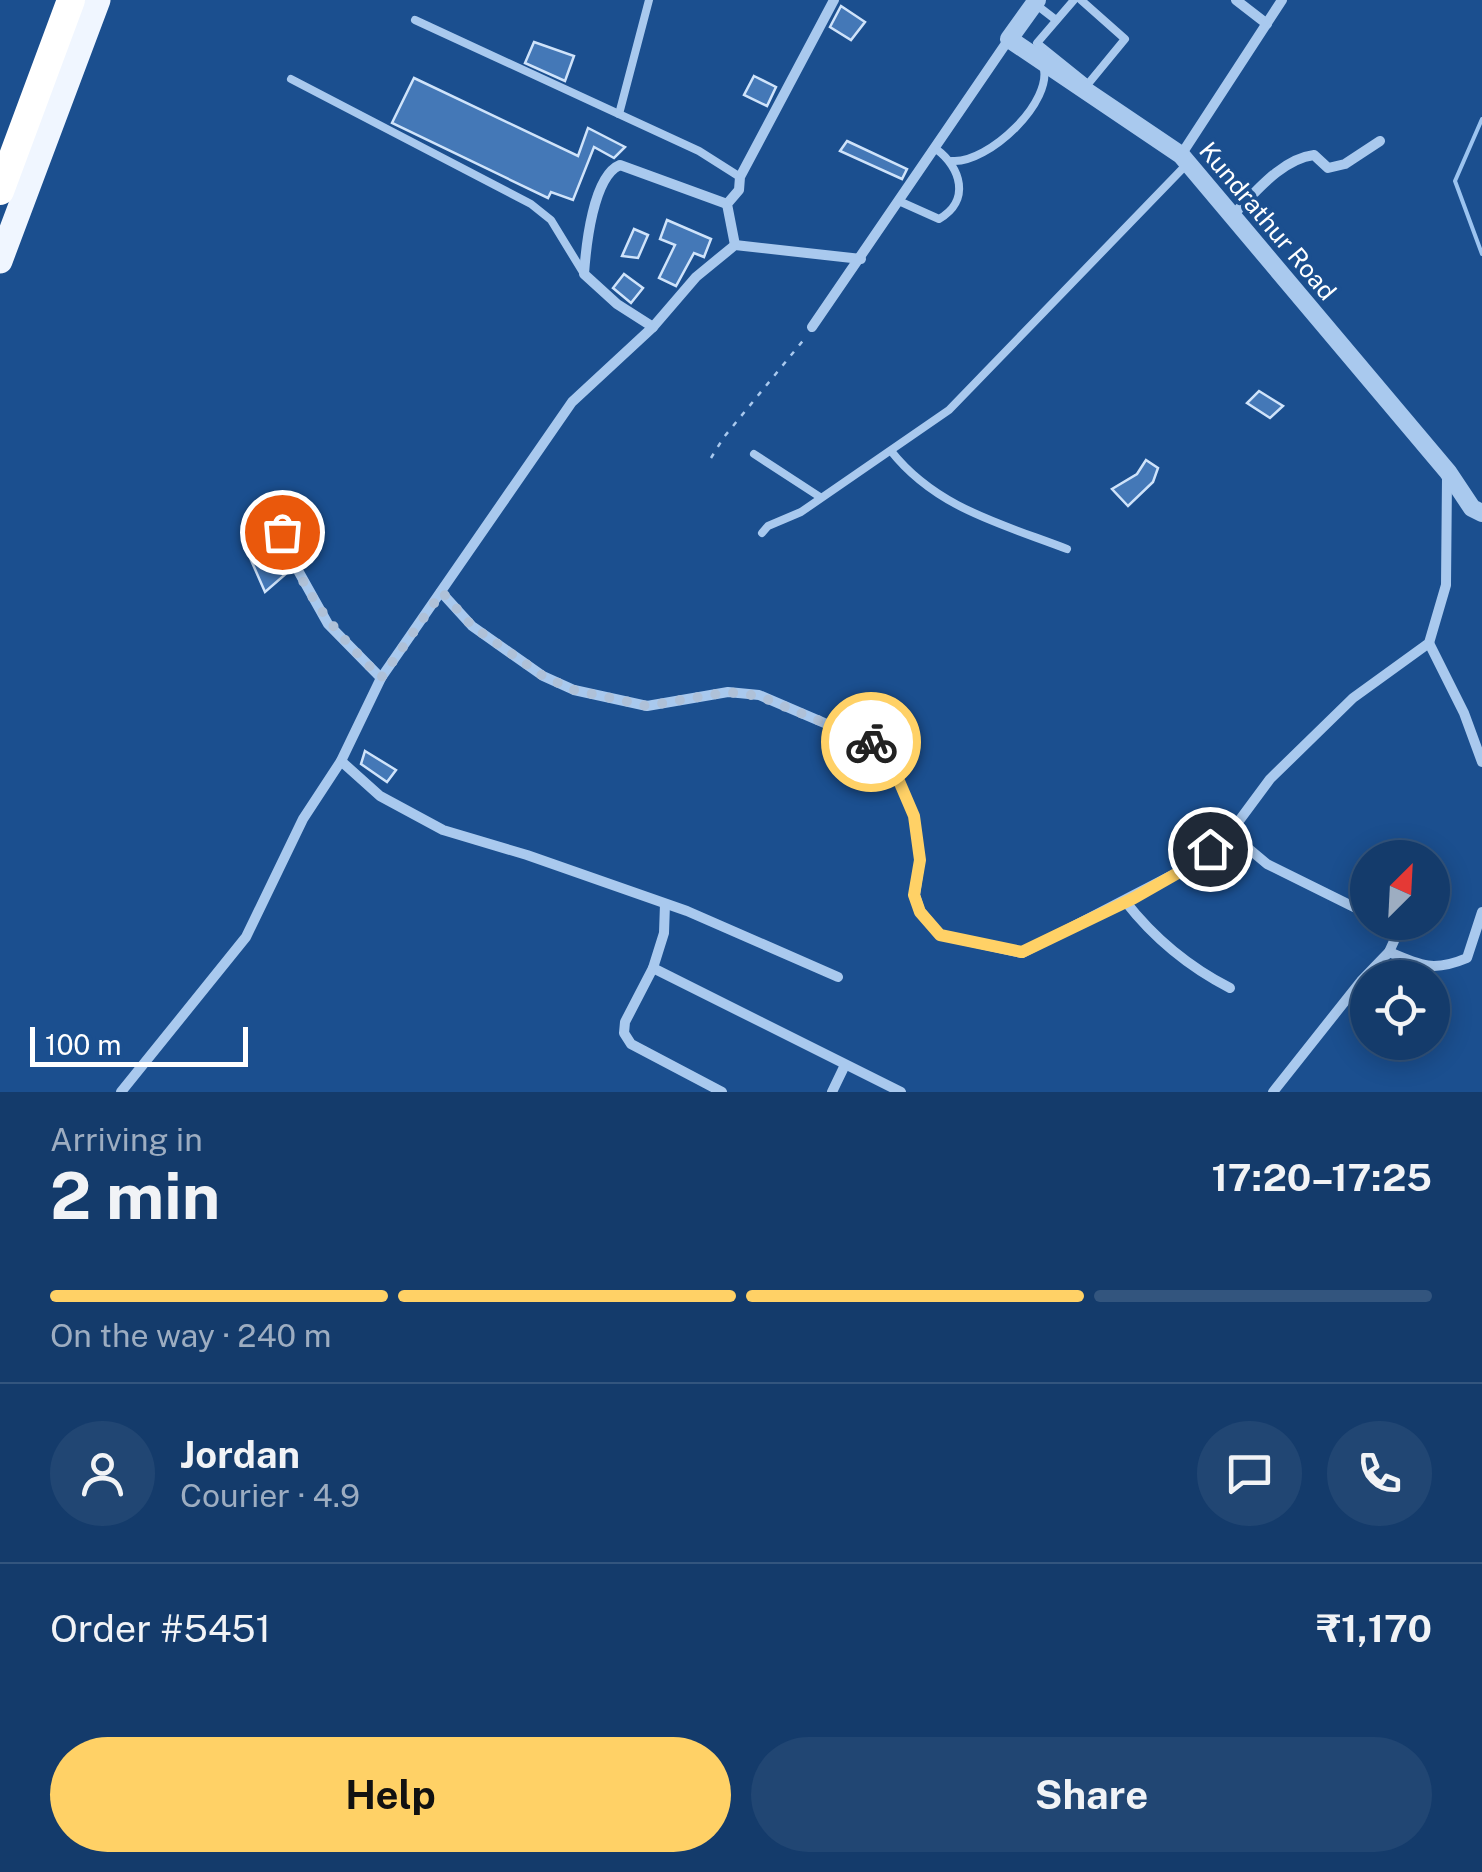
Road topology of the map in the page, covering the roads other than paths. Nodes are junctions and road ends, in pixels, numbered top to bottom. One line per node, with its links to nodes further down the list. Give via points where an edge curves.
1 (71, 0): 21 (highway)
2 (98, 0): 27 (main road)
3 (649, 0): 15 (lane)
4 (834, 0): 20 (street)
5 (1077, 0): 10 (lane); 10 (lane, via 1125,39 1088,84 1036,43)
6 (1236, 0): 11 (street)
7 (1282, 0): 11 (street)
8 (1036, 2): 10 (lane); 12 (street)
9 (415, 20): 15 (lane)
10 (1056, 20)
11 (1267, 24): 18 (street)
12 (1009, 39): 13 (street, Kundrathur Road); 17 (street)
13 (1041, 60): 18 (street, Kundrathur Road); 19 (lane, via 1045,82 1013,128 972,160)
14 (290, 79): 28 (lane, via 531,204 551,220)
15 (619, 114): 20 (lane)
16 (1380, 141): 24 (street, via 1338,168 1314,155 1302,157)
17 (936, 149): 19 (lane); 22 (street)
18 (1184, 159): 24 (street, Kundrathur Road); 31 (lane, via 949,410)
19 (952, 161): 22 (lane, via 959,194 943,218)
20 (740, 177): 23 (street)
21 (0, 191)
22 (901, 202): 26 (street)
23 (727, 204): 25 (street); 28 (street, via 614,167 598,195)
24 (1232, 216): 33 (street, Kundrathur Road)
25 (736, 245): 26 (street); 29 (street, via 696,277)
26 (861, 260): 30 (street)
27 (0, 262)
28 (584, 274): 29 (street)
29 (653, 327): 39 (street, via 572,402)
30 (812, 327)
31 (892, 451): 34 (lane); 38 (lane, via 930,492)
32 (754, 454): 34 (lane)
33 (1448, 472): 36 (street, Kundrathur Road); 40 (street, via 1446,585)
34 (820, 497): 37 (lane)
35 (273, 505): 41 (street, via 291,558 328,624)
36 (1482, 513)
37 (762, 533)
38 (1066, 549)
39 (442, 592): 41 (street); 45 (street, via 472,626 574,690 647,706 728,692 759,696 878,746 914,816 920,860 914,895 940,935 1022,952)
40 (1429, 643): 43 (street); 44 (street, via 1353,698 1270,779)
41 (381, 678): 42 (street)
42 (341, 761): 46 (street, via 380,796 444,830); 56 (street, via 303,819 246,937)
43 (1482, 762)
44 (1230, 832): 45 (street, via 1190,866); 47 (street, via 1267,864)
45 (1126, 901): 54 (street, via 1157,936)
46 (665, 904): 52 (street); 53 (street)
47 (1350, 905)
48 (1482, 912): 50 (street)
49 (1394, 940): 51 (street)
50 (1477, 947): 51 (street, via 1443,968)
51 (1389, 952): 60 (street)
52 (653, 968): 55 (street); 57 (street, via 624,1033 632,1044)
53 (838, 976)
54 (1230, 988)
55 (845, 1065): 58 (street); 59 (street)
56 (121, 1092)
57 (722, 1092)
58 (832, 1092)
59 (900, 1092)
60 (1272, 1092)

